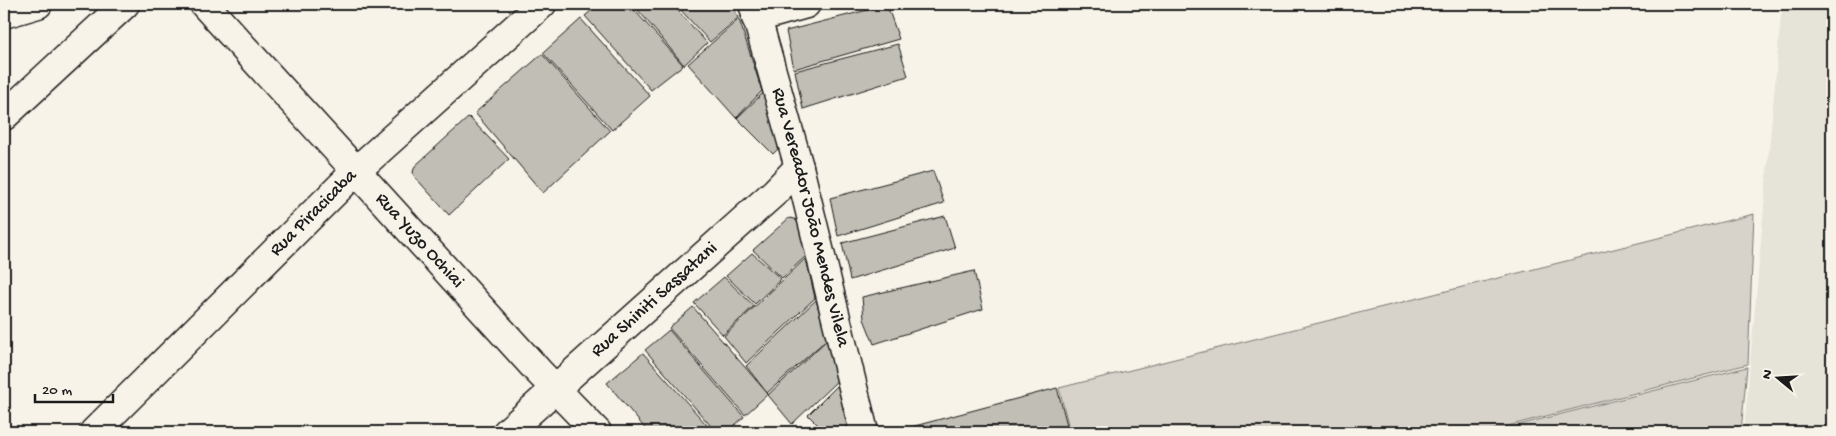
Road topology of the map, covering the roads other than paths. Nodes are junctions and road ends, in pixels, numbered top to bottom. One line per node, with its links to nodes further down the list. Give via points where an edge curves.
1 (38, 4): 7 (street)
2 (125, 4): 8 (street)
3 (204, 4): 10 (street, Rua Yuzo Ochiai)
4 (542, 4): 10 (street, Rua Piracicaba)
5 (806, 4): 6 (street)
6 (760, 9): 9 (street, Rua Vereador João Mendes Vilela)
7 (4, 14)
8 (4, 116)
9 (799, 167): 11 (street, Rua Shiniti Sassatani, via 768,199); 15 (street, Rua Vereador João Mendes Vilela)
10 (357, 170): 11 (street, Rua Yuzo Ochiai); 12 (street, Rua Piracicaba)
11 (556, 388): 13 (street, Rua Shiniti Sassatani); 14 (street, Rua Yuzo Ochiai)
12 (94, 432)
13 (507, 432)
14 (597, 432)
15 (864, 432)

